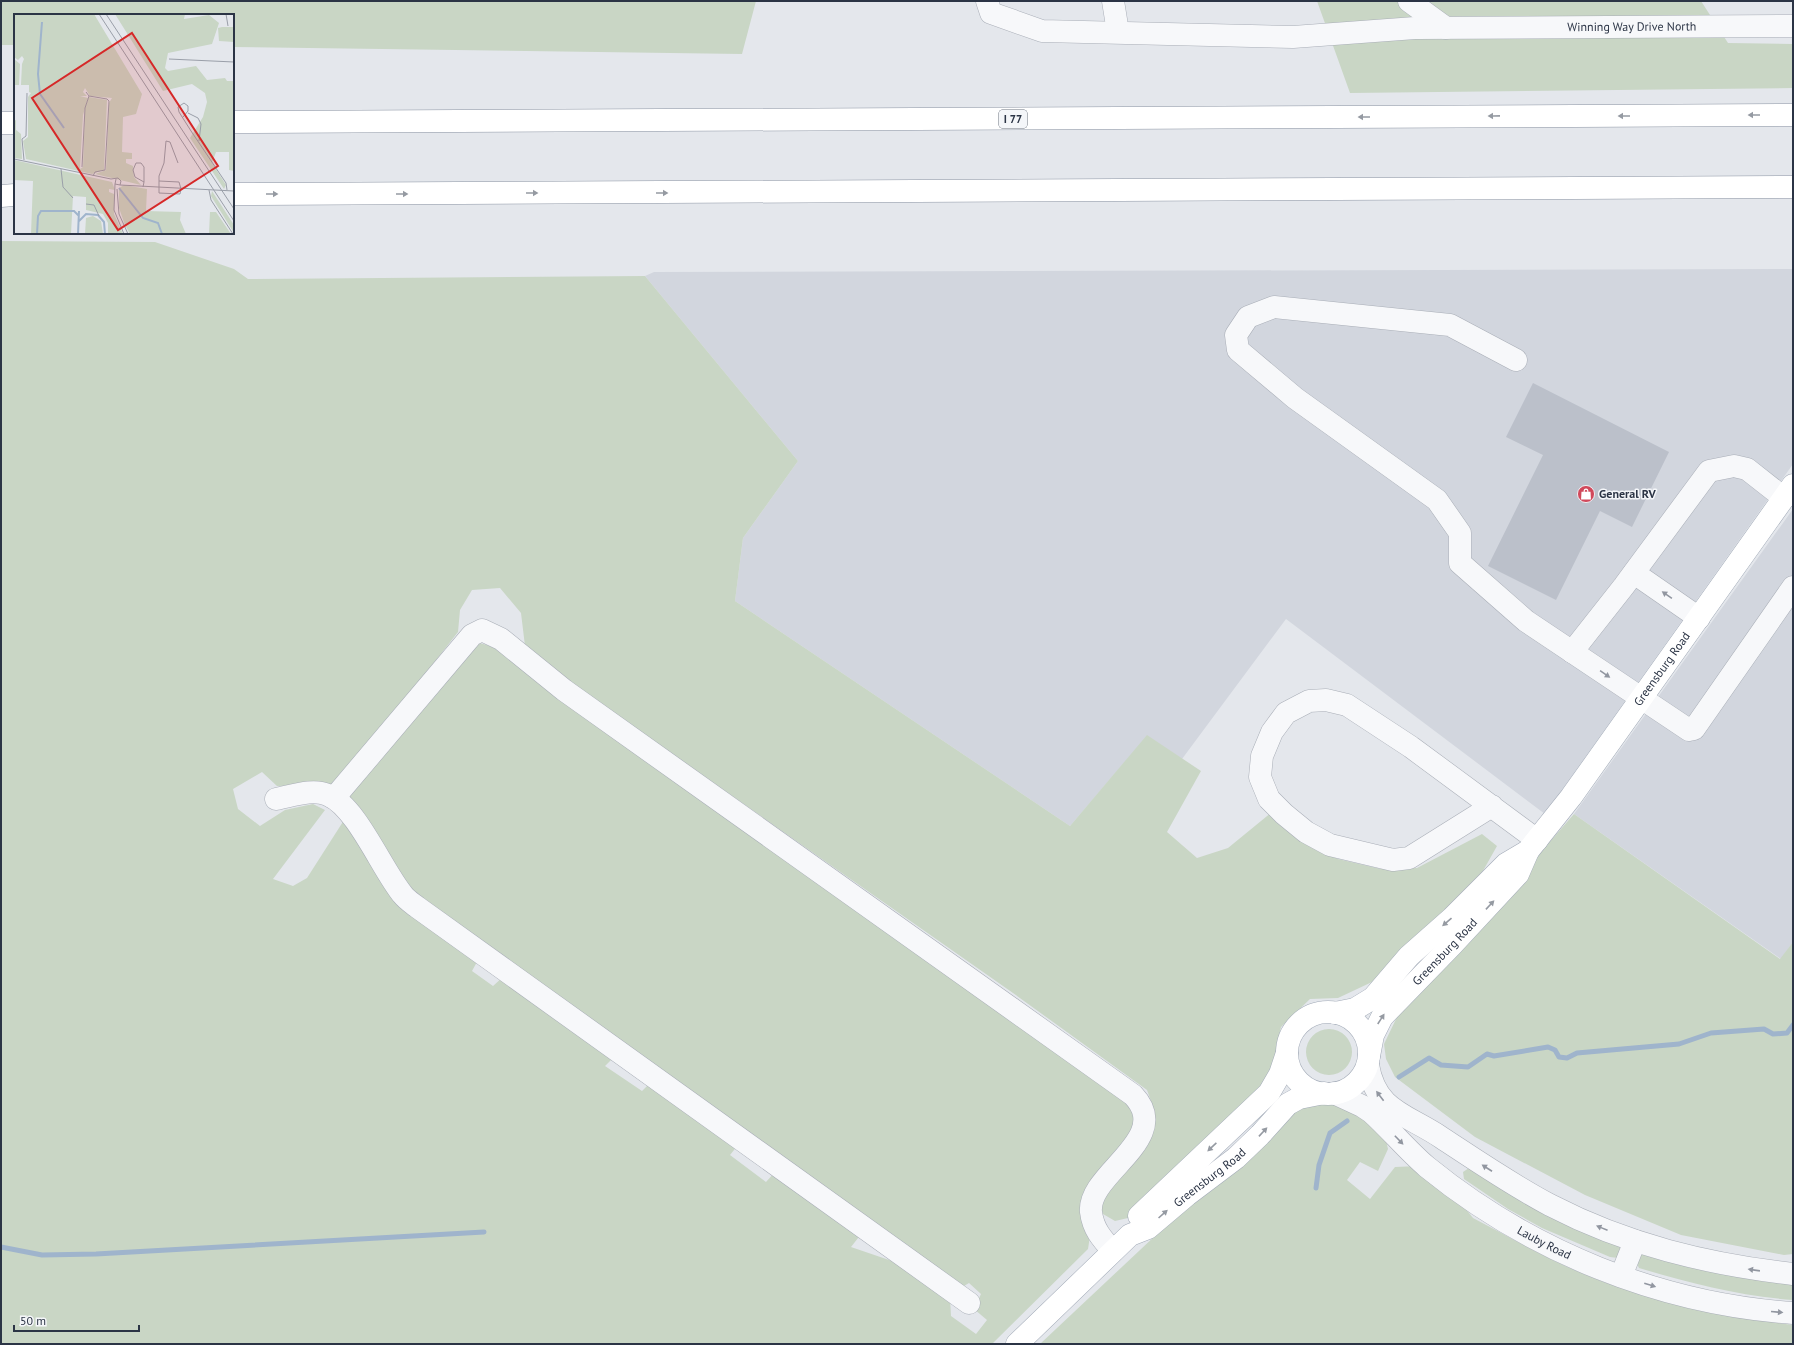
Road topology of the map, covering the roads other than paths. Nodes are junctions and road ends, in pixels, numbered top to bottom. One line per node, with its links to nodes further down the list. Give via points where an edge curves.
1 (987, 1): 6 (street, Winning Way Drive North, via 991,13 1042,31)
2 (1113, 1): 6 (street)
3 (1409, 1): 5 (street)
4 (1793, 26): 5 (street, Winning Way Drive North)
5 (1446, 28): 6 (street, Winning Way Drive North, via 1293,37)
6 (1118, 32)
7 (1793, 115): 8 (main road, I 77, one-way to 8)
8 (234, 122)
9 (1, 123): 10 (main road)
10 (14, 123)
11 (1793, 187): 12 (main road, one-way to 11)
12 (234, 194)
13 (14, 195): 14 (main road)
14 (1, 196)
15 (1516, 360): 20 (street, via 1450,325 1274,307 1248,317 1236,334 1238,350 1295,398 1437,500 1460,533 1460,564 1526,621)
16 (1789, 494): 17 (street, via 1747,470 1734,466 1708,471); 19 (main road, Greensburg Road)
17 (1634, 573): 19 (street, one-way to 17); 20 (street)
18 (1793, 587): 21 (street, via 1694,729 1689,730)
19 (1699, 618): 21 (main road, Greensburg Road)
20 (1572, 652): 21 (street, one-way to 21)
21 (1641, 699): 25 (main road, Greensburg Road, via 1571,797)
22 (334, 798): 23 (street, via 327,794 312,793); 32 (street, via 472,635 482,630 501,639 564,690 1133,1095 1141,1104 1145,1121 1139,1138 1095,1195 1091,1211 1097,1233); 35 (street, via 359,825 403,896)
23 (276, 799)
24 (1492, 806): 24 (street, via 1411,747 1347,705 1326,700 1308,701 1286,712 1272,732 1262,756 1260,777 1269,799 1306,832 1330,845 1393,860 1409,858); 25 (street)
25 (1533, 845): 26 (main road, Greensburg Road, one-way to 26, via 1506,864 1452,918 1409,956 1373,998 1355,1009); 28 (main road, Greensburg Road, one-way to 25, via 1373,1035 1387,1011 1518,874)
26 (1335, 1013): 27 (main road, via 1319,1013 1303,1020 1291,1035); 28 (main road, via 1347,1017 1361,1028 1368,1044)
27 (1287, 1053): 29 (main road, via 1291,1070 1298,1080 1308,1087); 30 (main road, Greensburg Road, one-way to 30, via 1280,1074 1269,1094 1137,1218)
28 (1368, 1060): 29 (main road, via 1362,1076 1355,1084 1345,1090); 31 (street, one-way to 28, via 1544,1202 1394,1110 1377,1094 1372,1083)
29 (1329, 1093): 30 (main road, Greensburg Road, one-way to 29, via 1148,1228 1187,1194 1236,1158 1288,1104 1300,1098); 34 (street, Lauby Road, one-way to 34, via 1362,1106 1370,1112 1428,1167 1487,1212 1546,1245)
30 (1130, 1235): 32 (main road, Greensburg Road)
31 (1635, 1241): 33 (street, one-way to 31, via 1715,1263); 34 (street)
32 (1113, 1252): 37 (main road, Greensburg Road)
33 (1793, 1274)
34 (1621, 1276): 36 (street, Lauby Road, one-way to 36, via 1695,1298 1759,1310)
35 (969, 1303)
36 (1793, 1313)
37 (1017, 1344)

